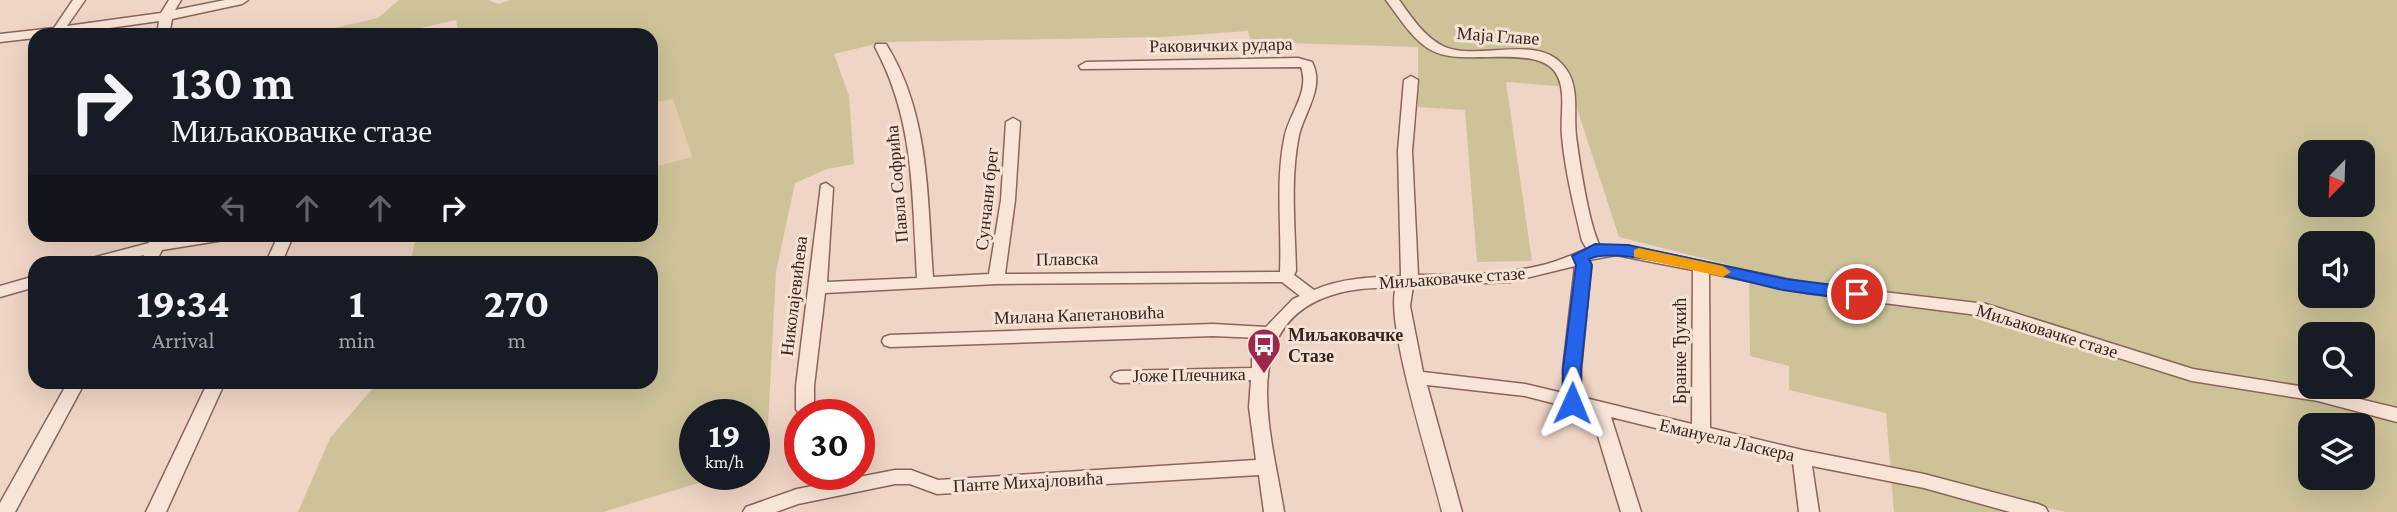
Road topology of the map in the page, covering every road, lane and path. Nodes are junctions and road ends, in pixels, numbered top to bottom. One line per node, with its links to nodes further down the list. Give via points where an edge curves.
1 (79, 0): 6 (street)
2 (175, 0): 5 (street)
3 (242, 0): 5 (street)
4 (1392, 0): 17 (street, Маја Главе, via 1430,44 1441,50 1534,56 1559,67 1567,89 1569,135 1591,244)
5 (166, 16): 7 (street); 8 (street)
6 (60, 28)
7 (84, 28)
8 (164, 28)
9 (28, 35): 10 (street)
10 (0, 38)
11 (881, 47): 23 (street, Павла Софрића, via 900,80 910,112)
12 (1086, 66): 20 (street, Раковичких рудара, via 1307,65 1309,85 1289,159)
13 (1411, 80): 22 (street, via 1404,186 1411,266)
14 (1013, 121): 21 (street, Сунчани брег)
15 (826, 188): 25 (street, Николајевићева)
16 (151, 242): 18 (street)
17 (1588, 253): 19 (street, Миљаковачке стазе, via 1628,251); 22 (street, Миљаковачке стазе, via 1553,268 1504,277); 36 (street, via 1572,369)
18 (114, 256)
19 (1701, 267): 38 (street, Миљаковачке стазе, via 1822,291 1970,307 2192,375 2318,395); 39 (street, Бранке Ђукић)
20 (1285, 277): 21 (street, Плавска); 27 (street)
21 (996, 279): 23 (street, Плавска)
22 (1405, 281): 27 (street, Миљаковачке стазе); 32 (street, via 1401,303)
23 (925, 282): 25 (street, Плавска)
24 (28, 283): 26 (street)
25 (818, 288): 35 (street, Николајевићева)
26 (0, 292)
27 (1310, 295): 28 (street, Миљаковачке стазе, via 1281,317)
28 (1269, 333): 29 (street, Милана Капетановића, via 1213,330); 30 (street, Миљаковачке стазе)
29 (890, 341)
30 (1258, 374): 31 (street, Јоже Плечника); 41 (street, Миљаковачке стазе, via 1258,407)
31 (1120, 377)
32 (1416, 377): 36 (street, Емануела Ласкера, via 1512,388); 46 (street)
33 (72, 389): 42 (street)
34 (213, 389): 43 (street)
35 (805, 399)
36 (1572, 403): 37 (street, Емануела Ласкера)
37 (1599, 409): 39 (street, Емануела Ласкера); 47 (street)
38 (2397, 415)
39 (1701, 434): 40 (street, Емануела Ласкера)
40 (1802, 457): 48 (street); 49 (street, Емануела Ласкера, via 1924,481)
41 (1268, 467): 44 (street, Панте Михајловића, via 937,487 911,477 895,477 797,497); 45 (street, Миљаковачке стазе)
42 (5, 512)
43 (156, 512)
44 (753, 512)
45 (1273, 512)
46 (1452, 512)
47 (1631, 512)
48 (1809, 512)
49 (2038, 512)

